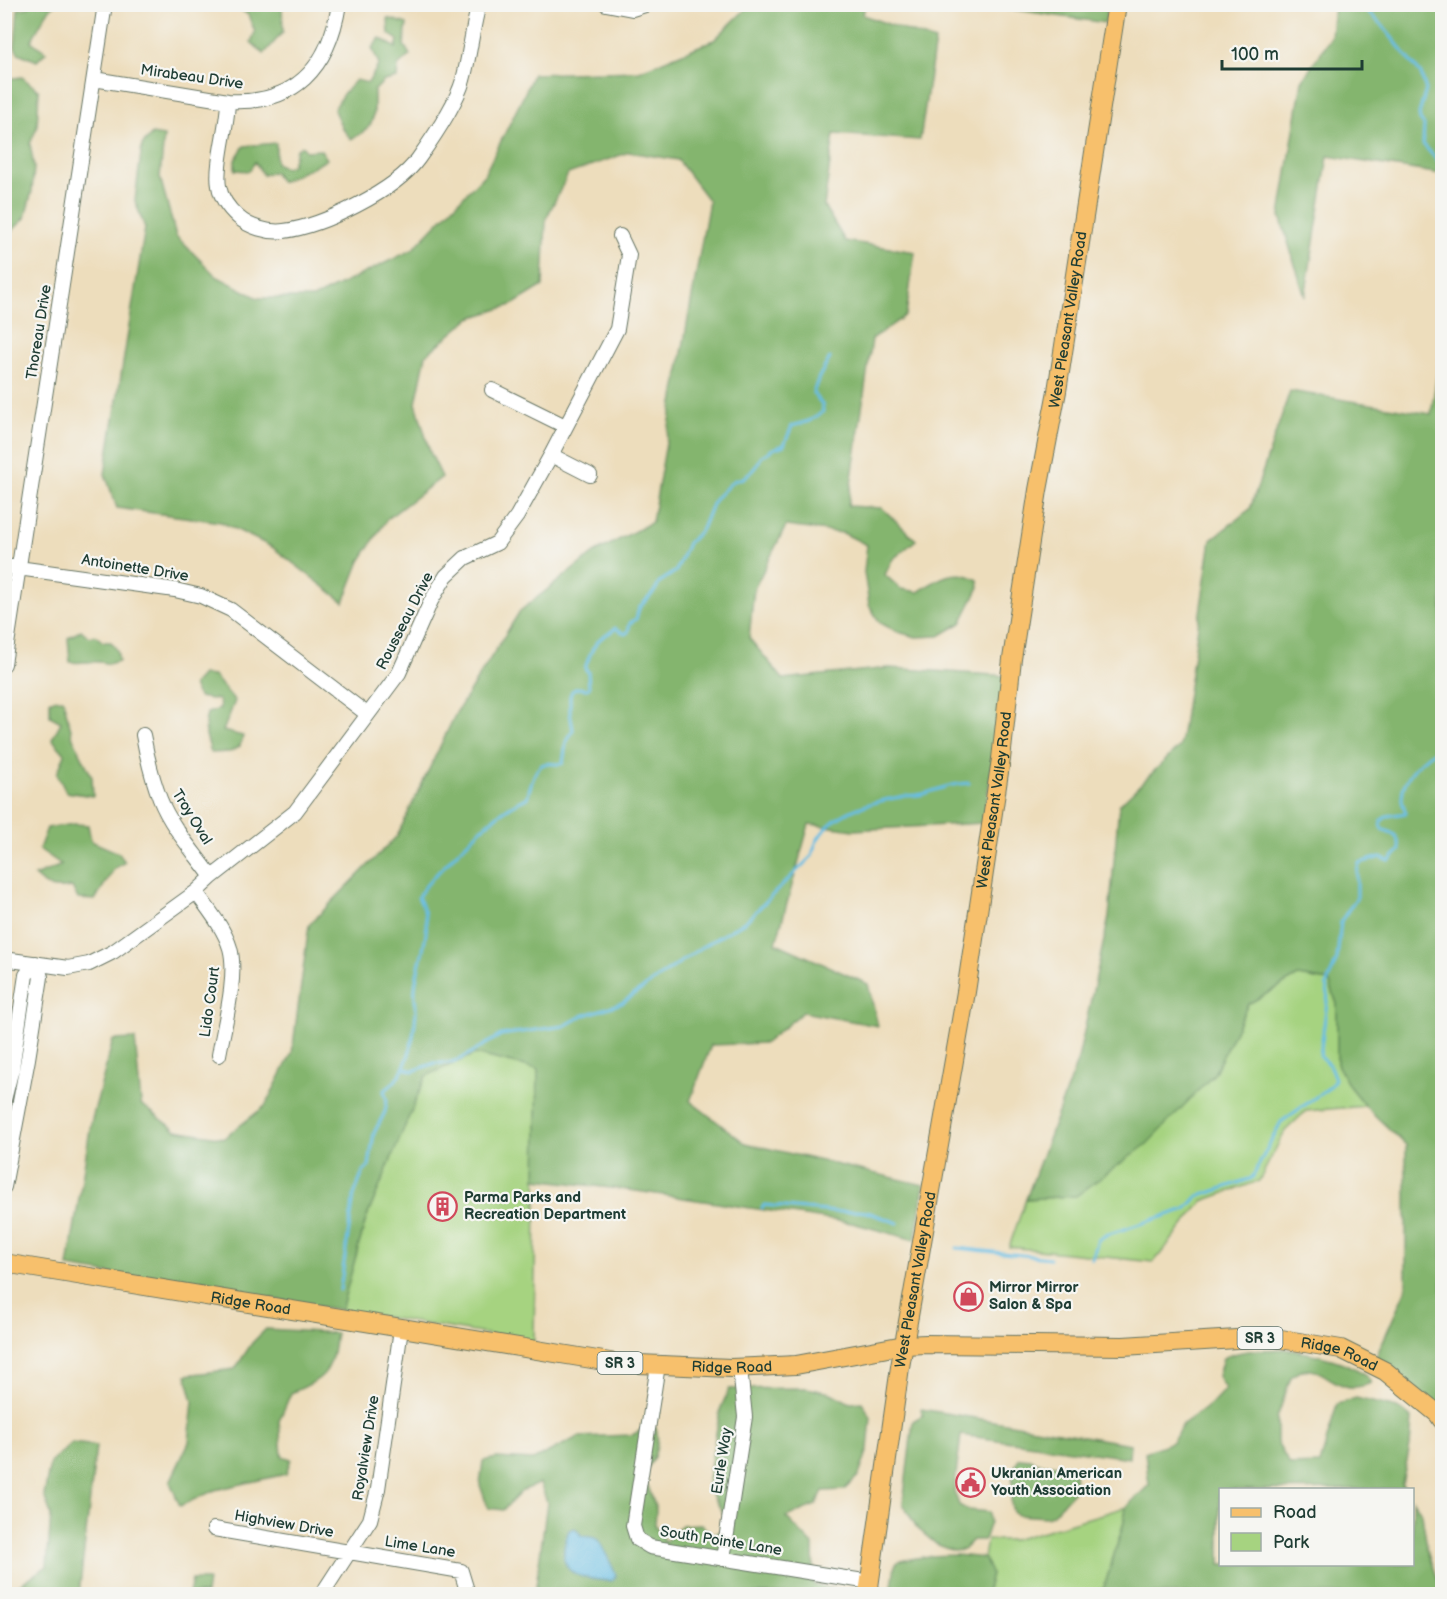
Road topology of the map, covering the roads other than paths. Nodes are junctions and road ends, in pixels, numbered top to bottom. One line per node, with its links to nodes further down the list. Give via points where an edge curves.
1 (105, 4): 7 (street, Thoreau Drive)
2 (339, 4): 8 (street, Mirabeau Drive, via 327,49 300,82 265,99)
3 (479, 4): 8 (street, via 462,83 416,162 387,187 320,222 282,232 255,228 226,207 219,186)
4 (606, 4): 5 (street, via 632,9)
5 (648, 4)
6 (1117, 4): 29 (main road, West Pleasant Valley Road, via 1012,659 966,992)
7 (94, 79): 8 (street, Mirabeau Drive); 15 (street, Thoreau Drive)
8 (228, 101)
9 (620, 236): 11 (street, Rousseau Drive, via 628,255 617,329)
10 (492, 390): 11 (street)
11 (565, 426): 12 (street, Rousseau Drive)
12 (551, 455): 13 (street); 17 (street, Rousseau Drive, via 497,543 465,558 446,576 399,673)
13 (590, 476)
14 (4, 566): 15 (street, Antoinette Drive)
15 (19, 568): 16 (street, Thoreau Drive); 17 (street, Antoinette Drive, via 201,596 231,610)
16 (4, 664)
17 (367, 714): 19 (street, Rousseau Drive, via 295,812)
18 (143, 735): 19 (street, Troy Oval, via 160,800)
19 (212, 877): 20 (street, Rousseau Drive)
20 (196, 892): 22 (street, Rousseau Drive, via 113,952 88,964 68,968); 23 (street, Lido Court, via 230,948 233,971)
21 (4, 959): 22 (street)
22 (36, 963): 24 (street, via 26,975); 25 (street, via 40,977)
23 (219, 1055)
24 (4, 1100)
25 (9, 1135): 26 (street)
26 (4, 1188)
27 (4, 1263): 28 (main road, Ridge Road / SR 3)
28 (401, 1329): 30 (main road, Ridge Road / SR 3, via 616,1363); 34 (street, Royalview Drive, via 378,1489 370,1520)
29 (904, 1345): 31 (main road, Ridge Road / SR 3, via 796,1365); 32 (main road, Ridge Road / SR 3, via 1123,1346 1269,1337 1341,1348 1385,1371); 36 (main road, West Pleasant Valley Road)
30 (658, 1365): 31 (main road, Ridge Road / SR 3); 35 (street, South Pointe Lane, via 634,1533 650,1547)
31 (740, 1368): 35 (street, Eurle Way, via 746,1417)
32 (1443, 1420)
33 (214, 1529): 34 (street, Highview Drive)
34 (349, 1552): 37 (street, Royalview Drive); 38 (street, Lime Lane, via 461,1571)
35 (723, 1558): 36 (street, South Pointe Lane)
36 (869, 1588)
37 (322, 1594)
38 (468, 1594)

